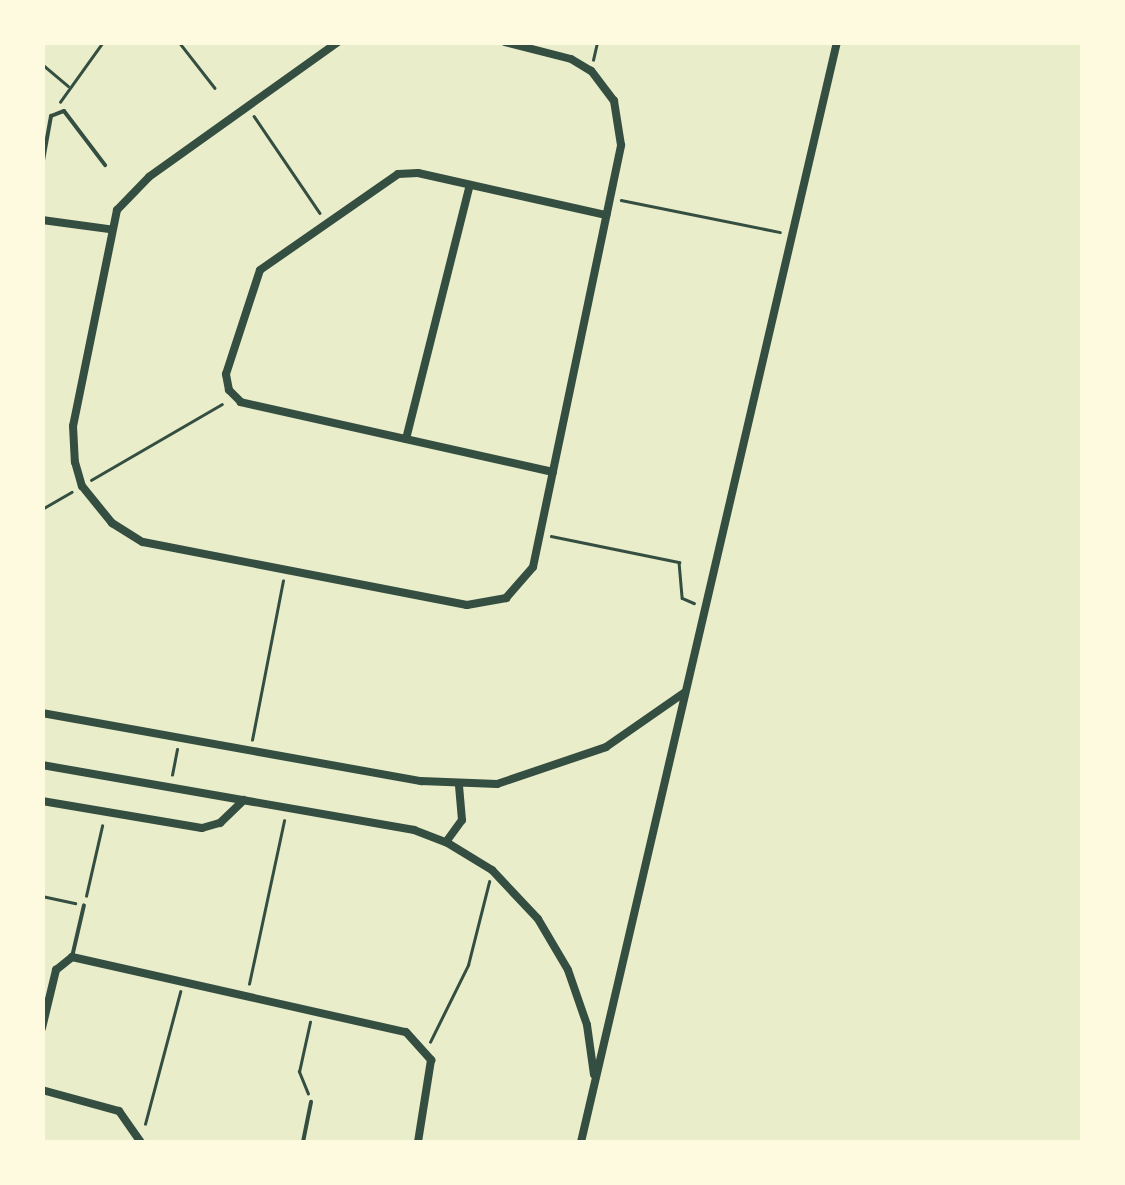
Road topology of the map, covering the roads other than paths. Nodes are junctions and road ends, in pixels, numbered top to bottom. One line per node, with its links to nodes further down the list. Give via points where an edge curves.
1 (505, 42): 7 (street, via 571,59 590,71 620,120)
2 (837, 42): 12 (street)
3 (334, 44): 9 (street, via 130,194)
4 (105, 165): 5 (lane, via 72,116 59,111 50,121)
5 (42, 166)
6 (470, 185): 7 (street); 10 (street); 10 (street, via 398,174 326,222 253,279 226,374 234,397)
7 (606, 215): 11 (street)
8 (42, 220): 9 (street)
9 (109, 229): 11 (street, via 73,426 82,486 112,524 143,542 487,604 522,586)
10 (406, 439): 11 (street)
11 (553, 472)
12 (685, 692): 15 (street, via 649,722 560,768 497,784); 22 (street)
13 (42, 713): 15 (street)
14 (42, 765): 16 (street)
15 (459, 784): 18 (street, via 462,820)
16 (244, 800): 17 (street, via 220,823 202,828); 18 (street)
17 (42, 801)
18 (446, 842): 22 (street, via 518,894 568,970 587,1025)
19 (84, 905): 20 (lane)
20 (72, 957): 21 (street, via 56,970); 27 (street, via 406,1032 426,1048 431,1075)
21 (42, 1028)
22 (595, 1084): 28 (street)
23 (42, 1090): 25 (street, via 119,1111)
24 (312, 1102): 26 (lane)
25 (141, 1141)
26 (303, 1142)
27 (418, 1142)
28 (581, 1142)

